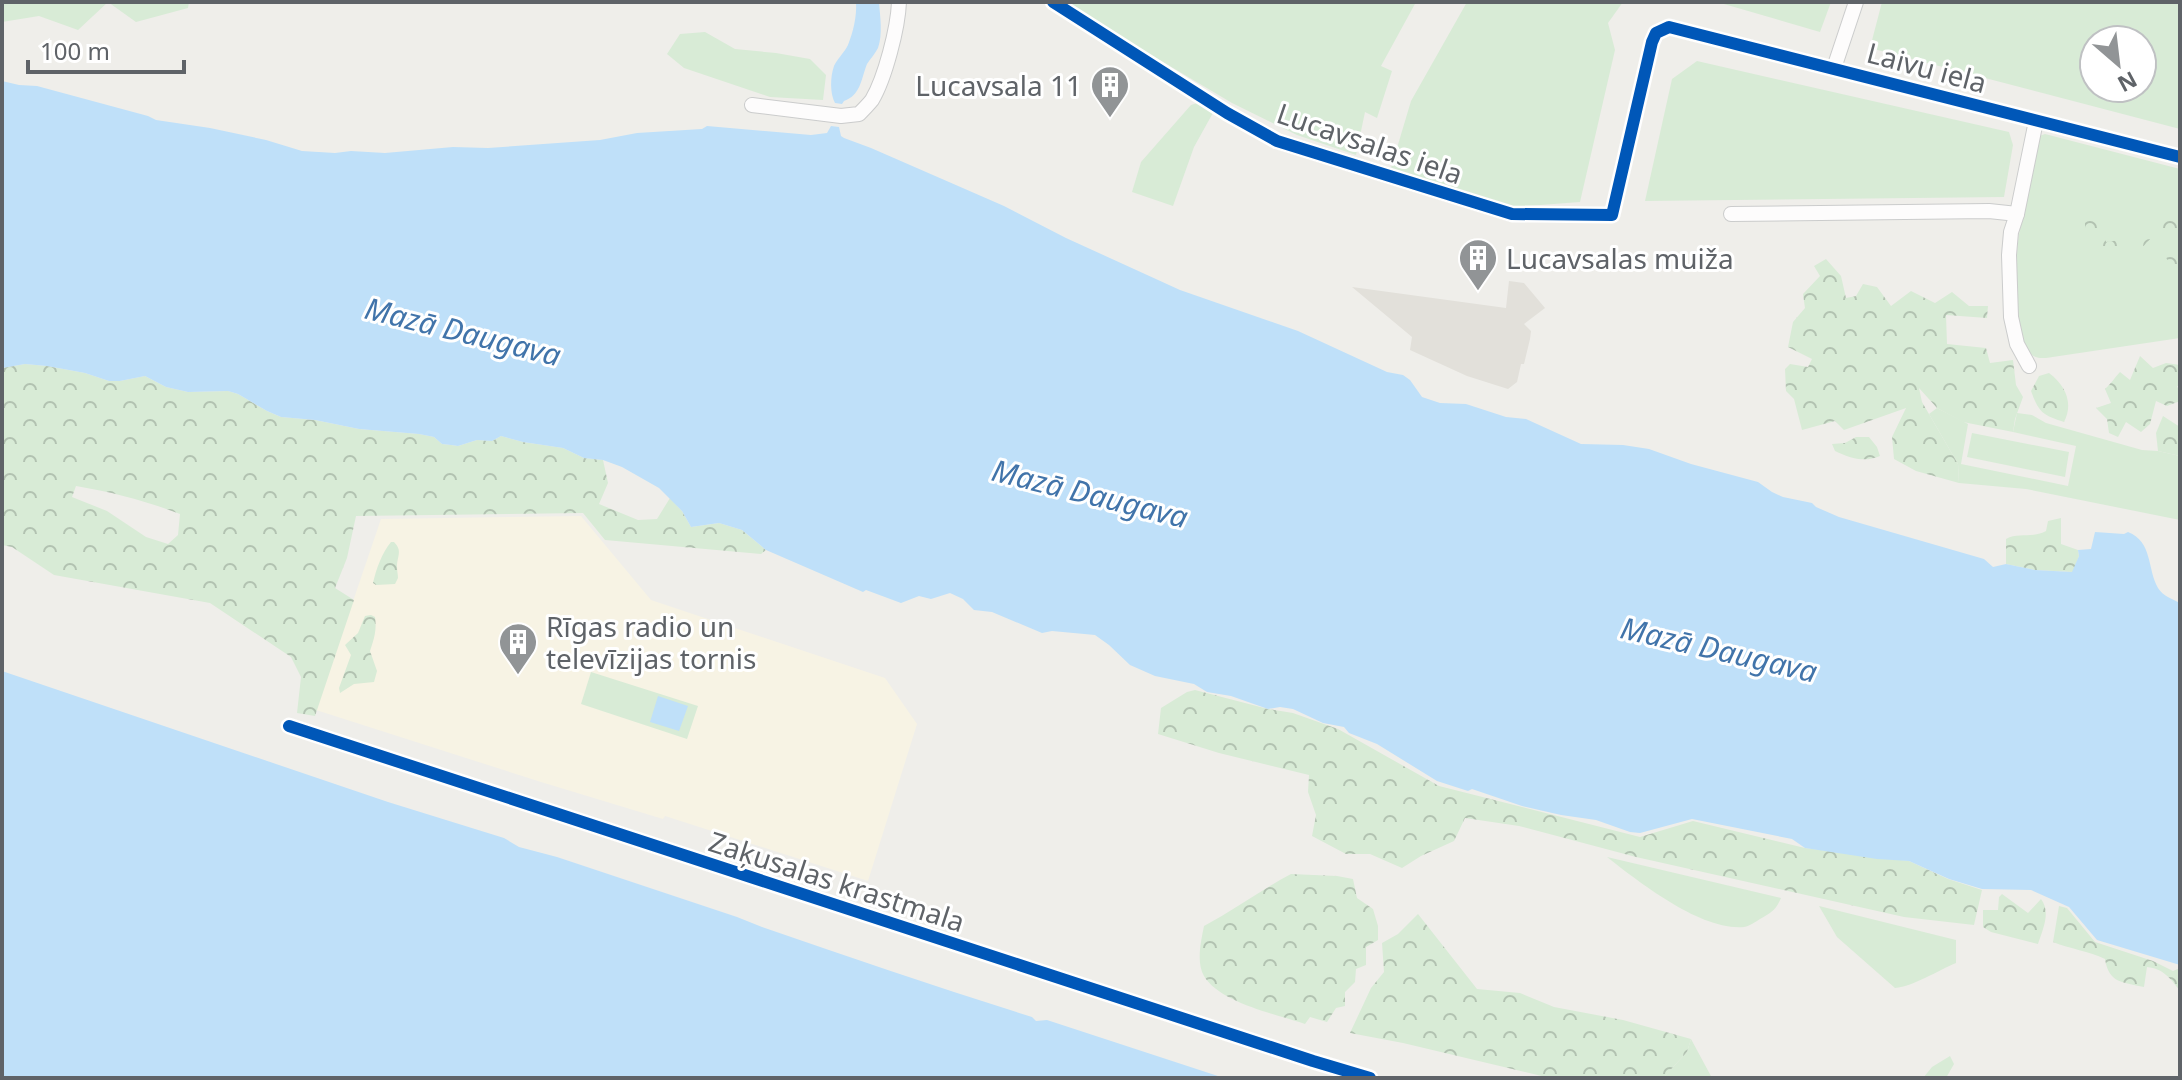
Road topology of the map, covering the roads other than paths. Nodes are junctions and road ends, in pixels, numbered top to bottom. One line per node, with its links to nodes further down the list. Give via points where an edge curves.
1 (899, 2): 6 (street, via 899,20 883,72 859,114)
2 (1053, 2): 4 (street, Lucavsalas iela, via 1277,141 1512,214 1612,215 1652,42)
3 (1856, 2): 5 (street)
4 (1661, 29): 5 (street, Laivu iela)
5 (1834, 68): 7 (street, Laivu iela)
6 (752, 105)
7 (2036, 121): 8 (street, Laivu iela); 10 (street)
8 (2180, 157)
9 (1731, 214): 10 (street)
10 (2017, 214): 11 (street, via 2009,255 2011,317)
11 (2029, 366)
12 (289, 726): 13 (street, Zaķusalas krastmala)
13 (1370, 1078)

